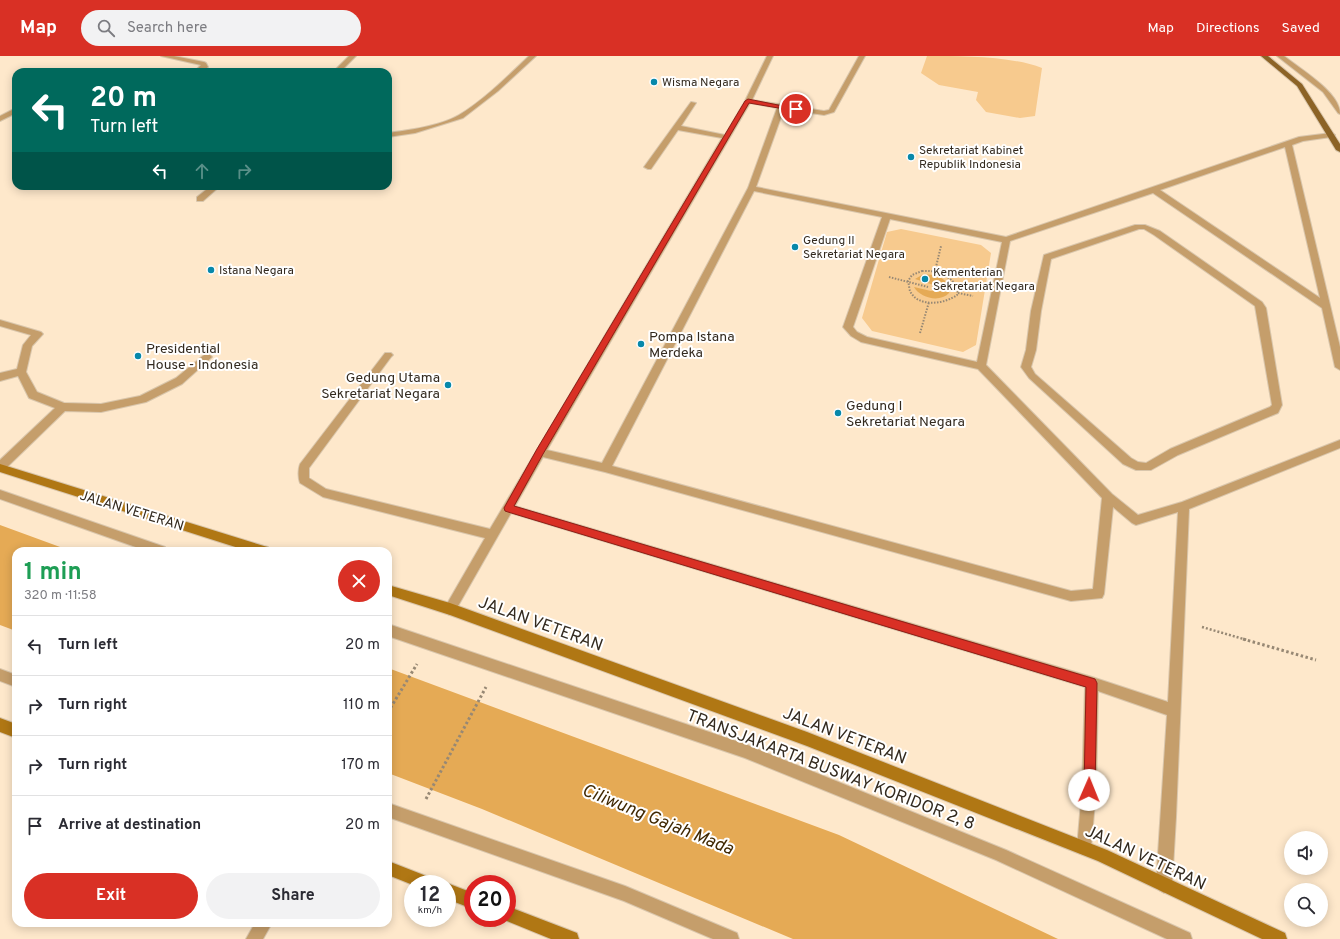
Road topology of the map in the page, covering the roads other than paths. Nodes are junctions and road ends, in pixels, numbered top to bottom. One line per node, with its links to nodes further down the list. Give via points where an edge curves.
1 (164, 56): 8 (lane, via 204,64)
2 (353, 56): 9 (lane)
3 (533, 56): 17 (lane, via 496,90 461,117 414,131)
4 (770, 56): 10 (lane)
5 (862, 56): 12 (lane, via 832,111 824,113)
6 (1264, 56): 18 (main road, via 1300,85)
7 (1280, 56): 14 (lane, via 1325,91)
8 (203, 68)
9 (340, 68)
10 (748, 101): 12 (lane); 19 (lane)
11 (693, 103): 16 (lane)
12 (781, 107): 23 (lane)
13 (12, 112): 15 (lane)
14 (1340, 112)
15 (0, 120)
16 (676, 127): 19 (lane); 22 (lane)
17 (392, 134)
18 (1331, 135): 20 (lane, via 1302,139); 21 (main road)
19 (726, 137): 40 (lane)
20 (1288, 144): 24 (lane); 29 (lane)
21 (1340, 150)
22 (648, 167)
23 (752, 188): 27 (lane); 42 (lane)
24 (1153, 189): 28 (lane); 29 (lane)
25 (211, 190): 26 (lane)
26 (200, 199)
27 (887, 215): 28 (lane); 34 (lane, via 848,327 864,340)
28 (1006, 240): 34 (lane)
29 (1326, 307): 35 (lane)
30 (0, 323): 36 (lane, via 38,334 28,345)
31 (1031, 350): 31 (lane, via 1027,370 1127,461 1136,466 1147,467 1174,452 1274,410 1278,405 1259,304 1145,227 1138,227 1047,257)
32 (388, 355): 47 (lane, via 304,467 304,480 323,493)
33 (207, 357): 38 (lane, via 179,380 142,399 101,408)
34 (981, 366): 44 (lane)
35 (1340, 367)
36 (21, 372): 37 (lane); 38 (lane, via 33,394)
37 (0, 377)
38 (63, 408): 41 (lane)
39 (1340, 444): 45 (lane)
40 (540, 452): 42 (lane); 46 (lane)
41 (0, 467): 49 (main road, JALAN VETERAN)
42 (605, 468): 44 (lane, via 1071,596 1098,594)
43 (0, 494): 48 (lane)
44 (1108, 497): 45 (lane, via 1136,520)
45 (1184, 506): 56 (lane)
46 (508, 508): 47 (lane); 55 (lane)
47 (493, 535): 51 (lane)
48 (150, 547)
49 (251, 547)
50 (392, 591): 51 (main road, JALAN VETERAN)
51 (450, 609): 60 (main road, JALAN VETERAN, via 807,739)
52 (392, 631): 69 (lane, TRANSJAKARTA BUSWAY KORIDOR 2, 8, via 745,751 1001,855)
53 (0, 675): 54 (lane)
54 (12, 680)
55 (1092, 683): 56 (lane); 60 (lane, via 1089,790)
56 (1173, 710): 63 (lane)
57 (0, 725): 58 (main road)
58 (12, 730)
59 (392, 811): 68 (lane, via 625,894)
60 (1084, 848): 63 (main road, JALAN VETERAN)
61 (392, 870): 62 (main road)
62 (406, 875)
63 (1164, 885): 70 (main road, JALAN VETERAN)
64 (516, 918): 67 (main road)
65 (262, 927): 66 (lane)
66 (254, 939)
67 (571, 939)
68 (731, 939)
69 (1184, 939)
70 (1279, 939)

